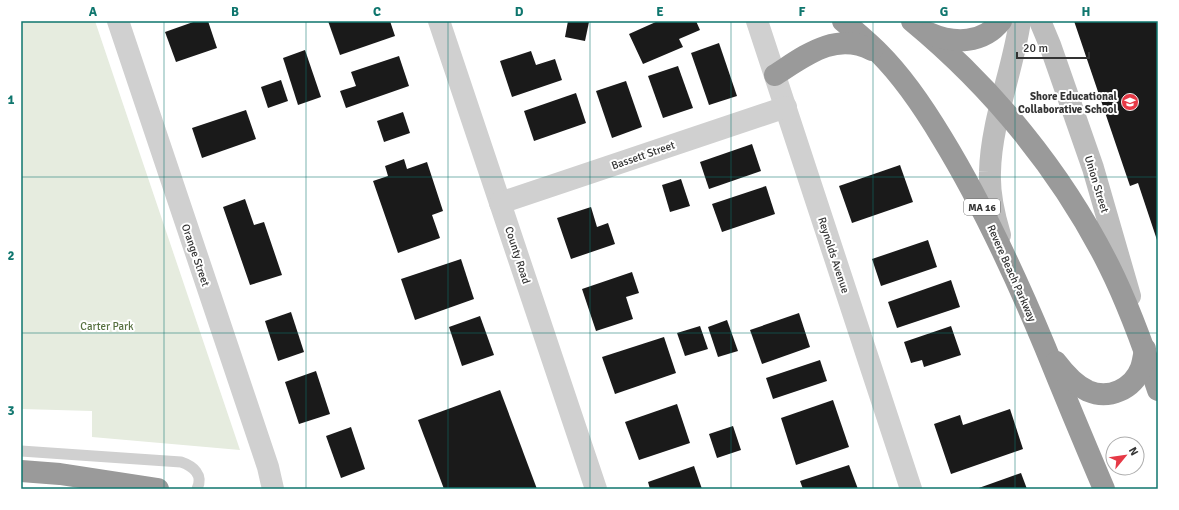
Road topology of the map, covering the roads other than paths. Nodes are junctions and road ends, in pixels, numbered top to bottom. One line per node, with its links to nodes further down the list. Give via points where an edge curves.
1 (118, 21): 22 (street, Orange Street, via 268,467)
2 (439, 21): 13 (street, County Road)
3 (757, 21): 10 (street, Reynolds Avenue)
4 (843, 21): 9 (highway, Revere Beach Parkway / MA 16)
5 (1001, 21): 8 (highway, via 981,36 964,41 944,38)
6 (1020, 21): 12 (street)
7 (1040, 21): 16 (street, Union Street, via 1093,168)
8 (917, 25): 12 (highway, via 968,72)
9 (880, 54): 10 (highway, via 860,45 836,43 808,54); 14 (highway, Revere Beach Parkway / MA 16, via 909,88 935,127 975,194)
10 (775, 75): 11 (street, Reynolds Avenue)
11 (786, 107): 13 (street, Bassett Street); 24 (street, Reynolds Avenue)
12 (1001, 108): 14 (street, via 994,136 990,173 992,200); 16 (highway, via 1038,152 1082,217 1114,277)
13 (500, 203): 23 (street, County Road)
14 (1006, 257): 15 (highway, Revere Beach Parkway / MA 16)
15 (1044, 345): 16 (highway, via 1076,383 1089,391 1104,394 1123,389 1134,380 1141,368); 25 (highway, Revere Beach Parkway / MA 16)
16 (1144, 349): 17 (highway)
17 (1158, 390)
18 (21, 451): 21 (lane, via 181,462 188,464 198,473 200,480)
19 (21, 471): 20 (highway, via 60,474)
20 (158, 489)
21 (197, 489)
22 (273, 489)
23 (596, 489)
24 (911, 489)
25 (1104, 489)

